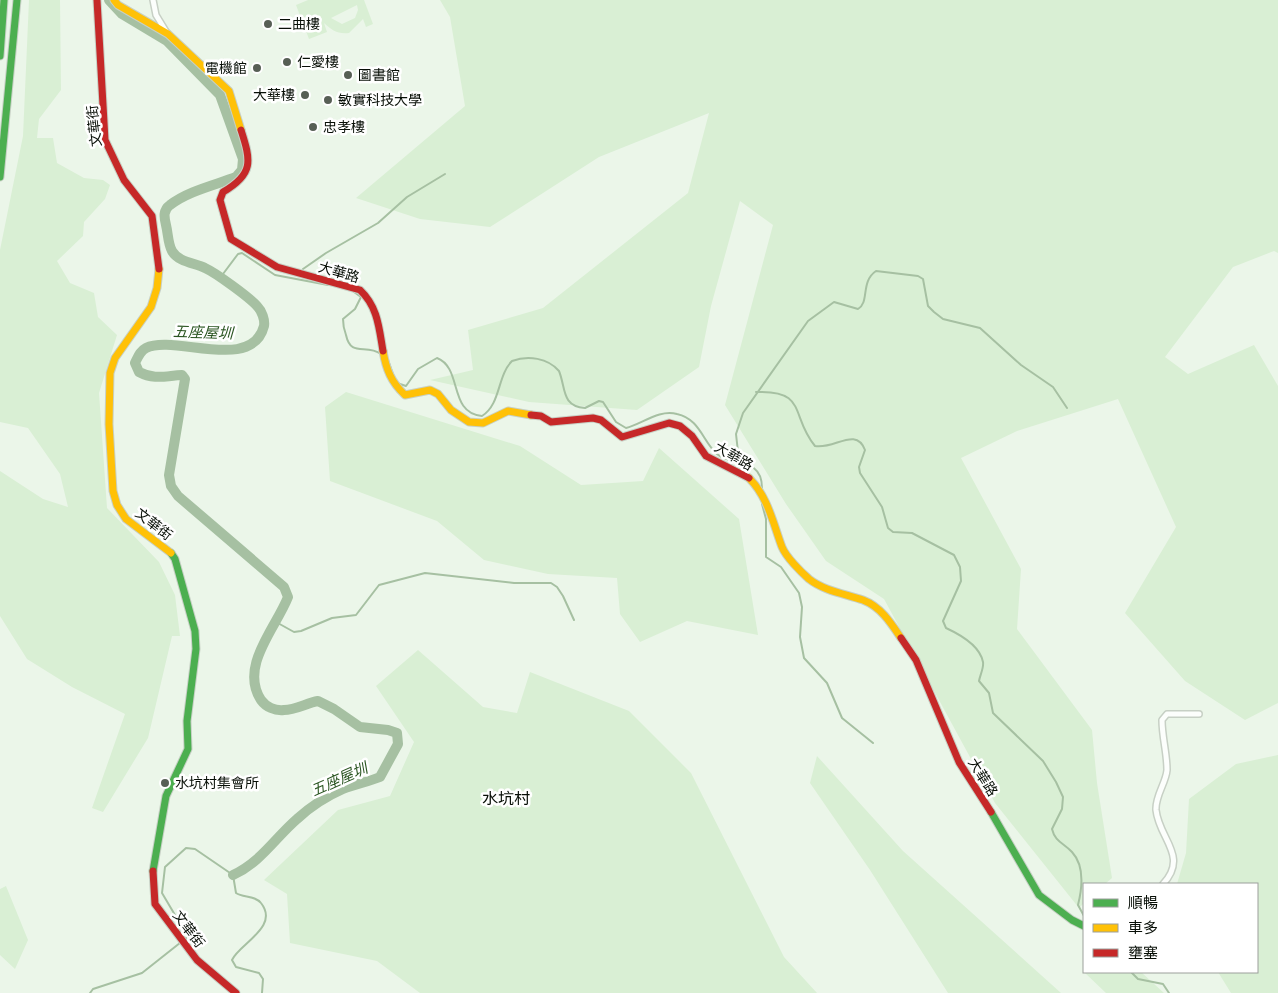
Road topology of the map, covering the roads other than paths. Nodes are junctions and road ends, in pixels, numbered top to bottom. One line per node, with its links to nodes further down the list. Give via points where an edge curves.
1 (4, 0): 7 (main road)
2 (17, 0): 8 (main road)
3 (97, 0): 12 (main road, 文華街, via 105,140 124,180 152,216 159,270 151,307 115,358 110,373 113,491 126,519 175,559 196,642 187,721 188,748 167,791 152,878 155,904 209,972)
4 (114, 0): 6 (main road, 大華路)
5 (154, 0): 6 (street, 大華路, via 156,14)
6 (168, 34): 11 (main road, 大華路, via 229,91 249,154 245,176 223,192 220,200 231,239 236,244 277,267 360,290 369,296 391,383 405,394 430,390 469,422 483,423 508,412 542,416 551,422 593,418 601,420 622,437 670,423 680,426 692,436 706,456 745,474 768,508 784,549 810,580 874,605 892,624 916,660 959,762 1040,895)
7 (0, 56)
8 (0, 177)
9 (1200, 714): 10 (street, via 1167,714 1162,720 1167,771 1156,810 1174,866 1173,874)
10 (1164, 883)
11 (1083, 926)
12 (236, 993)

